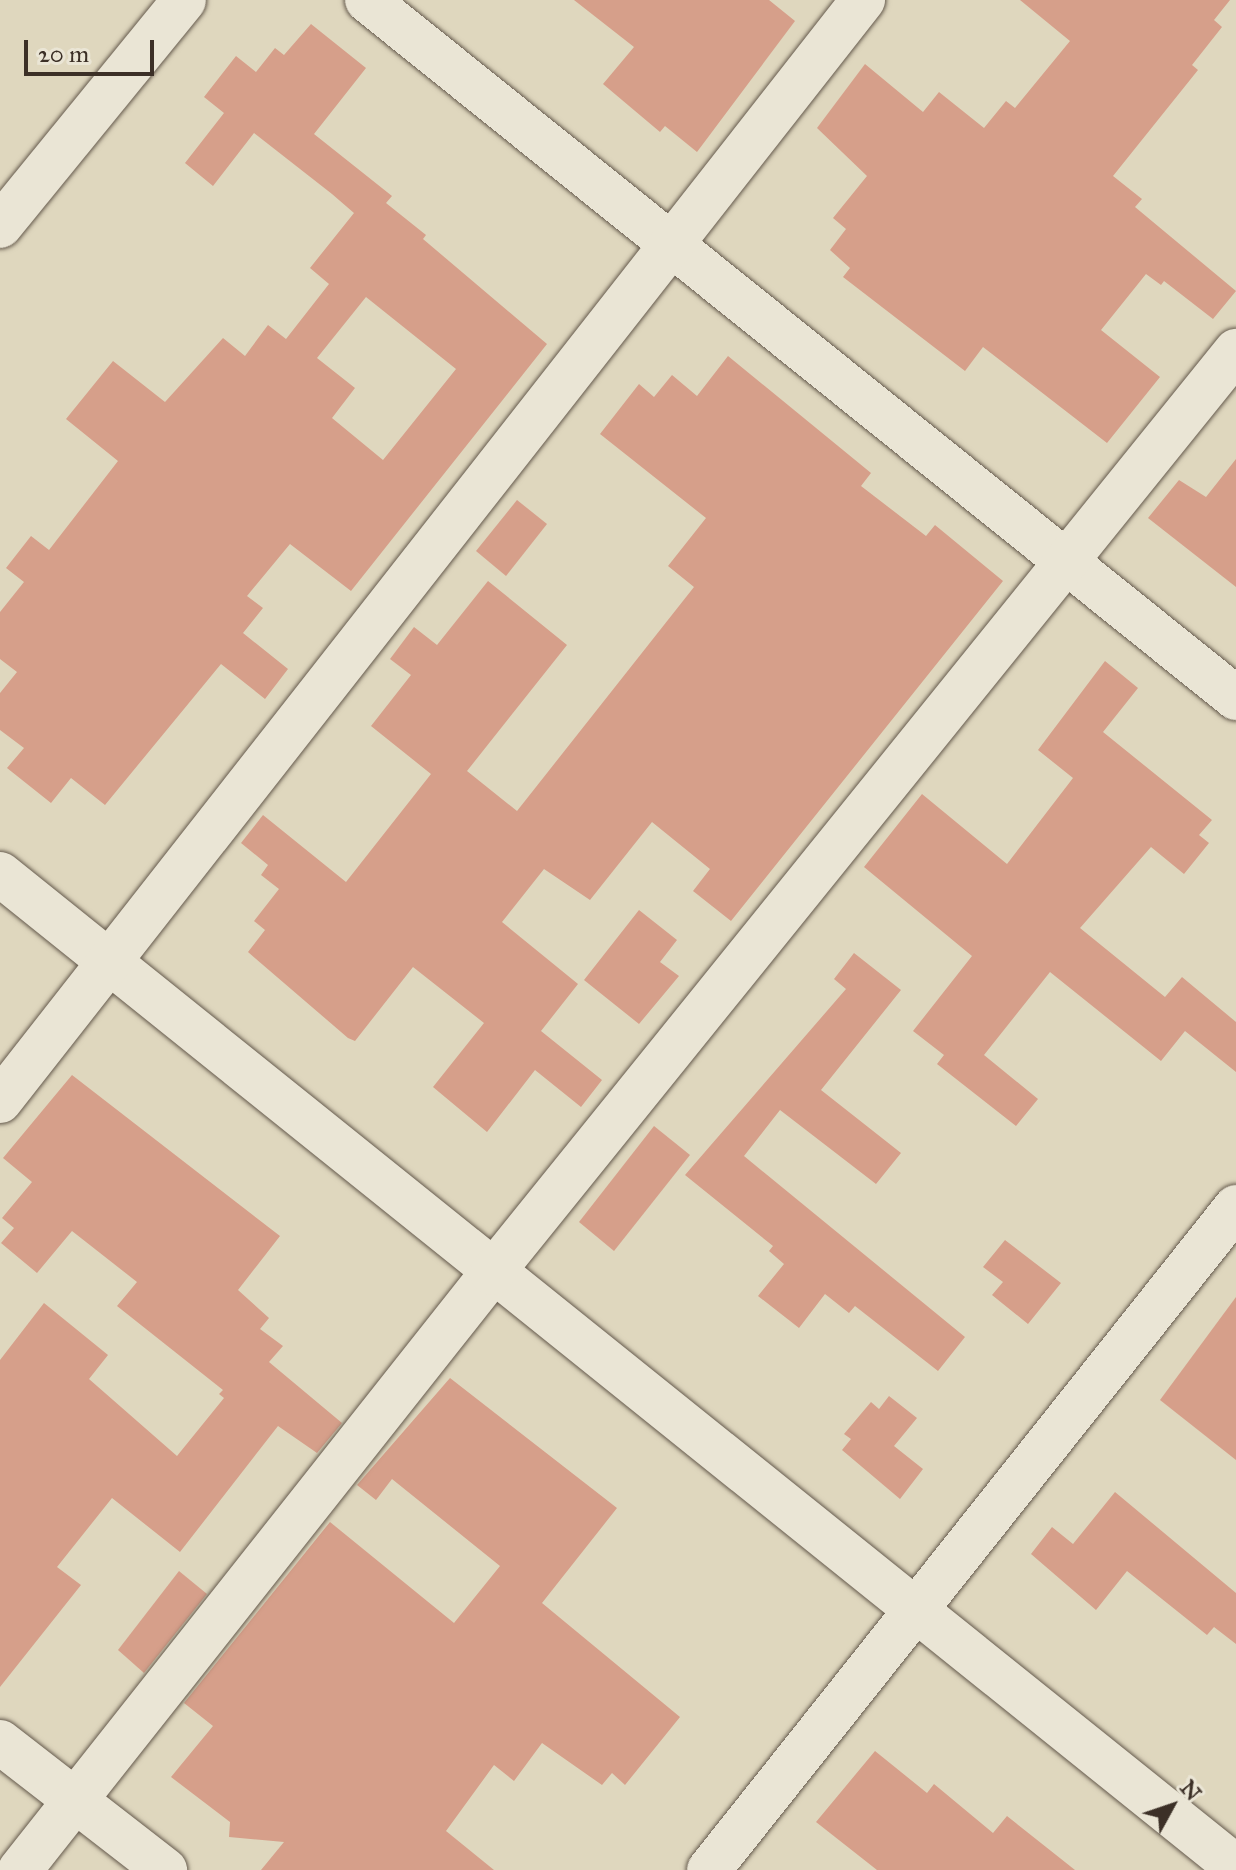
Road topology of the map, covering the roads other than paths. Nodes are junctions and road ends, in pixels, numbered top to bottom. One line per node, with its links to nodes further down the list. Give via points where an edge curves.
1 (184, 0): 4 (street)
2 (367, 0): 5 (street)
3 (863, 0): 5 (street)
4 (0, 226)
5 (669, 245): 7 (street); 10 (street)
6 (1236, 351): 7 (street)
7 (1066, 563): 8 (street); 13 (street)
8 (1236, 698)
9 (0, 874): 10 (street)
10 (108, 963): 11 (street); 13 (street)
11 (0, 1101)
12 (1236, 1207): 14 (street)
13 (492, 1273): 14 (street); 16 (street)
14 (915, 1608): 17 (street); 20 (street)
15 (0, 1742): 16 (street)
16 (75, 1801): 18 (street); 19 (street)
17 (1236, 1867)
18 (20, 1870)
19 (165, 1870)
20 (709, 1870)

